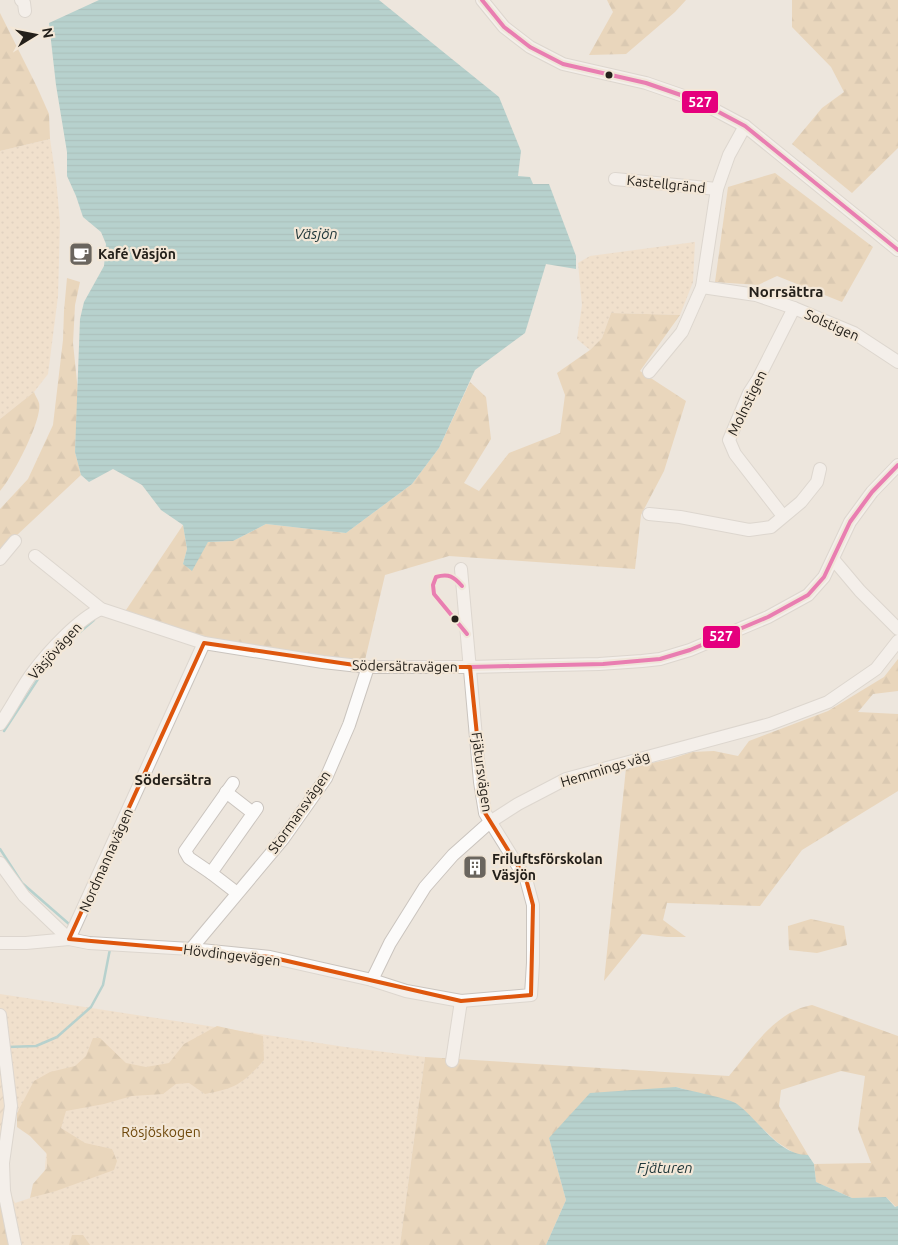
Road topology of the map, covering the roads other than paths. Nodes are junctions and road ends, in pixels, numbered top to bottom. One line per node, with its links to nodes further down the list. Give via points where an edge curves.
1 (482, 0): 2 (street, via 504,27 530,47 563,64 646,83 698,101)
2 (745, 126): 4 (street, via 729,155); 5 (street)
3 (616, 179): 4 (street, Kastellgränd)
4 (717, 189): 6 (street)
5 (898, 250)
6 (702, 287): 7 (street, Solstigen, via 756,294); 9 (street, via 682,332)
7 (794, 308): 8 (street, Solstigen, via 854,333); 13 (street, Molnstigen, via 749,393 729,440 734,454)
8 (898, 362)
9 (649, 372)
10 (898, 465): 17 (street, Södersätravägen, via 850,522)
11 (820, 470): 13 (street, via 817,482 802,502)
12 (649, 514): 13 (street, via 749,530 770,527)
13 (783, 516)
14 (15, 541): 16 (street)
15 (35, 556): 19 (street, Södersätravägen)
16 (0, 559)
17 (833, 559): 20 (street); 24 (street, Södersätravägen, via 824,577 798,602 660,659 604,664)
18 (461, 569): 24 (street, Fjätursvägen)
19 (100, 610): 22 (street, Södersätravägen); 25 (street, Väsjövägen, via 61,640 33,672)
20 (898, 629)
21 (898, 641): 26 (street, Hemmings väg, via 876,669 828,702 770,724 566,778)
22 (204, 643): 23 (street, Södersätravägen); 30 (street, Nordmannavägen)
23 (368, 667): 24 (street, Södersätravägen); 29 (street, Stormansvägen, via 349,725 326,778 283,839)
24 (470, 667): 26 (street, Fjätursvägen, via 480,782 485,813)
25 (0, 724)
26 (490, 822): 33 (street, Hemmings väg, via 453,855 425,887 390,943); 34 (street, Fjätursvägen, via 526,879 533,905)
27 (0, 863): 30 (street, via 24,896)
28 (211, 873): 28 (street, via 185,852 230,788 255,810); 29 (street)
29 (238, 893): 32 (street, Stormansvägen)
30 (70, 939): 31 (street, Hövdingevägen); 32 (street, Hövdingevägen)
31 (0, 942)
32 (191, 949): 33 (street, Hövdingevägen, via 270,957)
33 (372, 980): 35 (street, Hövdingevägen, via 406,991)
34 (531, 995): 35 (street, Hövdingevägen)
35 (461, 1002): 37 (street)
36 (0, 1015): 38 (street, via 12,1106 3,1163 4,1191)
37 (452, 1061)
38 (15, 1245)

